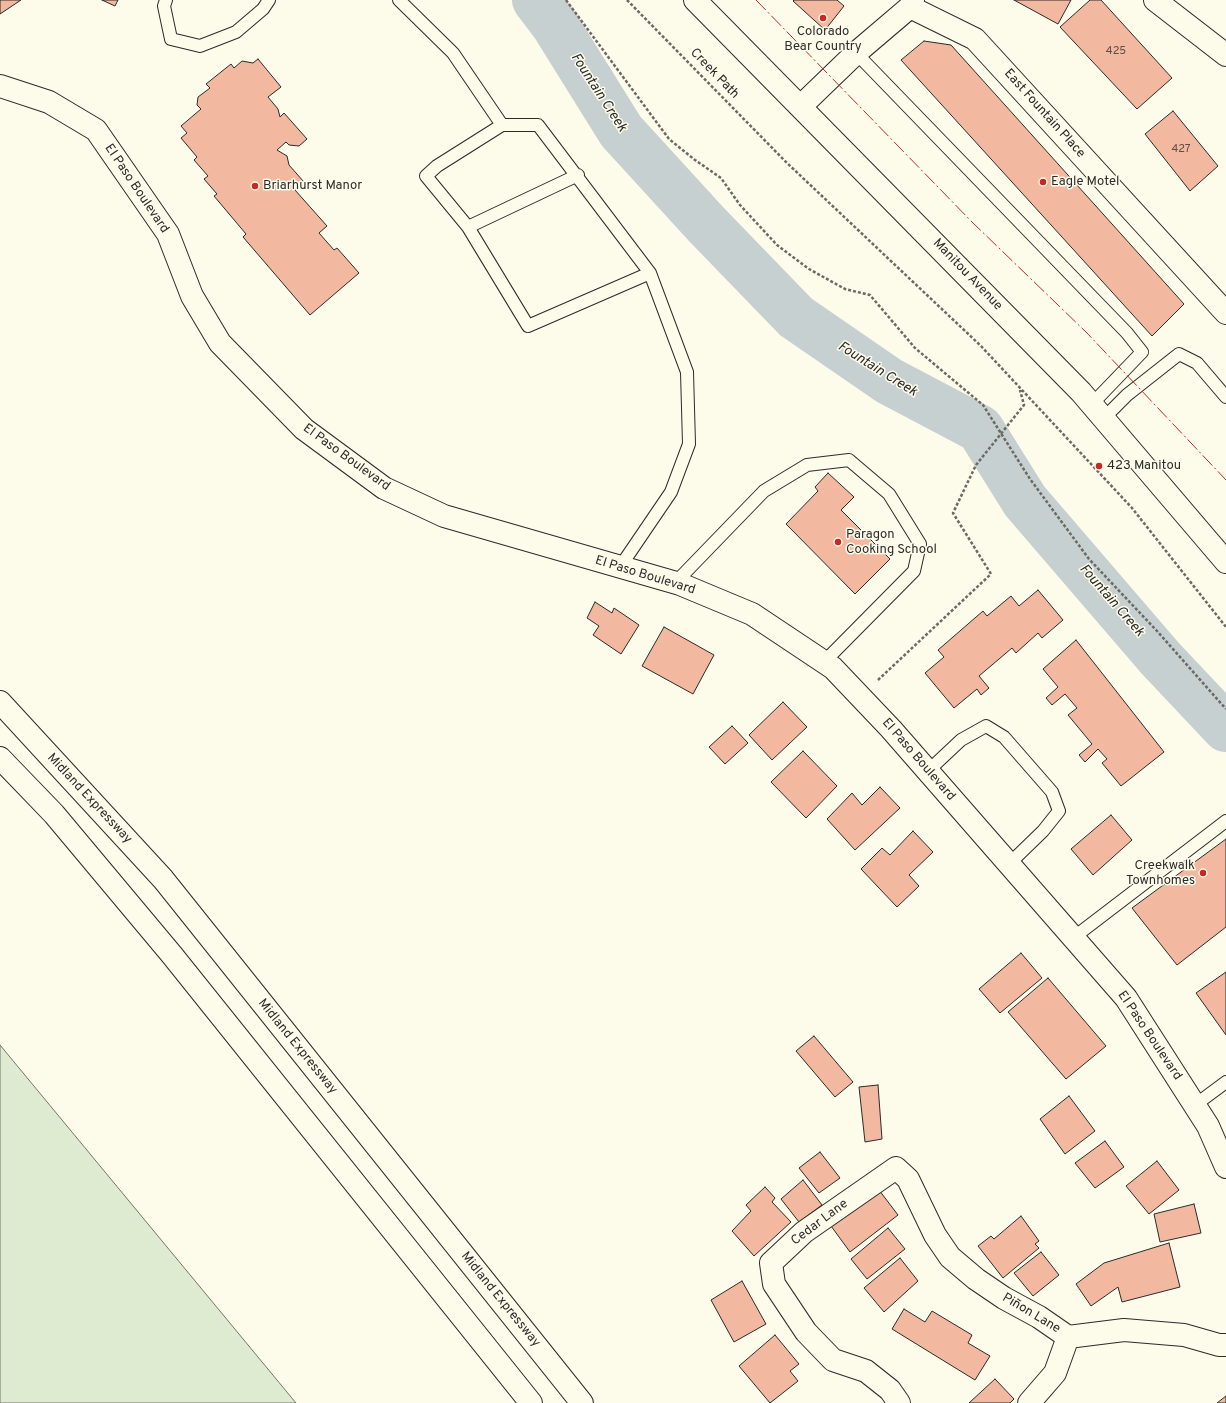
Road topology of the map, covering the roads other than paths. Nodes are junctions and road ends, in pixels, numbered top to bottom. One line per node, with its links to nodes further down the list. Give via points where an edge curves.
1 (166, 0): 2 (lane, via 164,6 171,39 200,46 236,32 263,9)
2 (269, 0)
3 (399, 0): 11 (lane, via 453,53)
4 (695, 0): 10 (main road, Manitou Avenue)
5 (1155, 0): 8 (main road)
6 (912, 3): 7 (main road); 15 (main road, East Fountain Place, via 975,39)
7 (856, 53): 10 (main road); 17 (lane, via 1127,333 1142,352)
8 (1226, 55)
9 (0, 86): 19 (main road, El Paso Boulevard, via 49,102 96,130 168,234 192,296 220,343 304,429 384,488 444,516)
10 (801, 106): 17 (main road, Manitou Avenue)
11 (502, 125): 12 (lane, via 538,125); 13 (lane, via 437,166 426,176)
12 (578, 175): 13 (lane); 14 (lane)
13 (468, 227): 14 (lane, via 528,326)
14 (650, 273): 19 (lane, via 687,372 689,444 671,492)
15 (1226, 313)
16 (1226, 397): 17 (lane, via 1197,363 1179,354 1128,395)
17 (1098, 411): 18 (main road, Manitou Avenue)
18 (1226, 562)
19 (620, 567): 20 (main road, El Paso Boulevard)
20 (675, 583): 21 (main road, El Paso Boulevard, via 752,614); 21 (lane, via 764,491 808,465 848,460 889,494 920,544 914,571)
21 (824, 662): 24 (main road, El Paso Boulevard, via 860,696)
22 (0, 702): 35 (main road, Midland Expressway, via 163,880)
23 (0, 758): 34 (main road, via 54,814 172,955)
24 (928, 771): 26 (main road, El Paso Boulevard); 26 (lane, via 961,740 986,726 1004,737 1014,748 1052,792 1059,811 1043,831)
25 (1226, 821): 27 (lane)
26 (1009, 864): 27 (main road, El Paso Boulevard)
27 (1073, 938): 29 (main road, El Paso Boulevard, via 1126,998)
28 (1226, 1082): 29 (lane)
29 (1195, 1105): 31 (main road, El Paso Boulevard, via 1208,1126)
30 (896, 1168): 32 (main road, Piñon Lane, via 908,1179 935,1235 950,1257 1004,1298); 36 (main road, Cedar Lane, via 804,1232 771,1262 774,1284 806,1332 833,1360 866,1371 890,1390)
31 (1226, 1168)
32 (1068, 1337): 33 (main road, Piñon Lane, via 1124,1330 1184,1335); 37 (main road, via 1055,1373)
33 (1226, 1345)
34 (531, 1403)
35 (582, 1403)
36 (899, 1403)
37 (1028, 1403)

